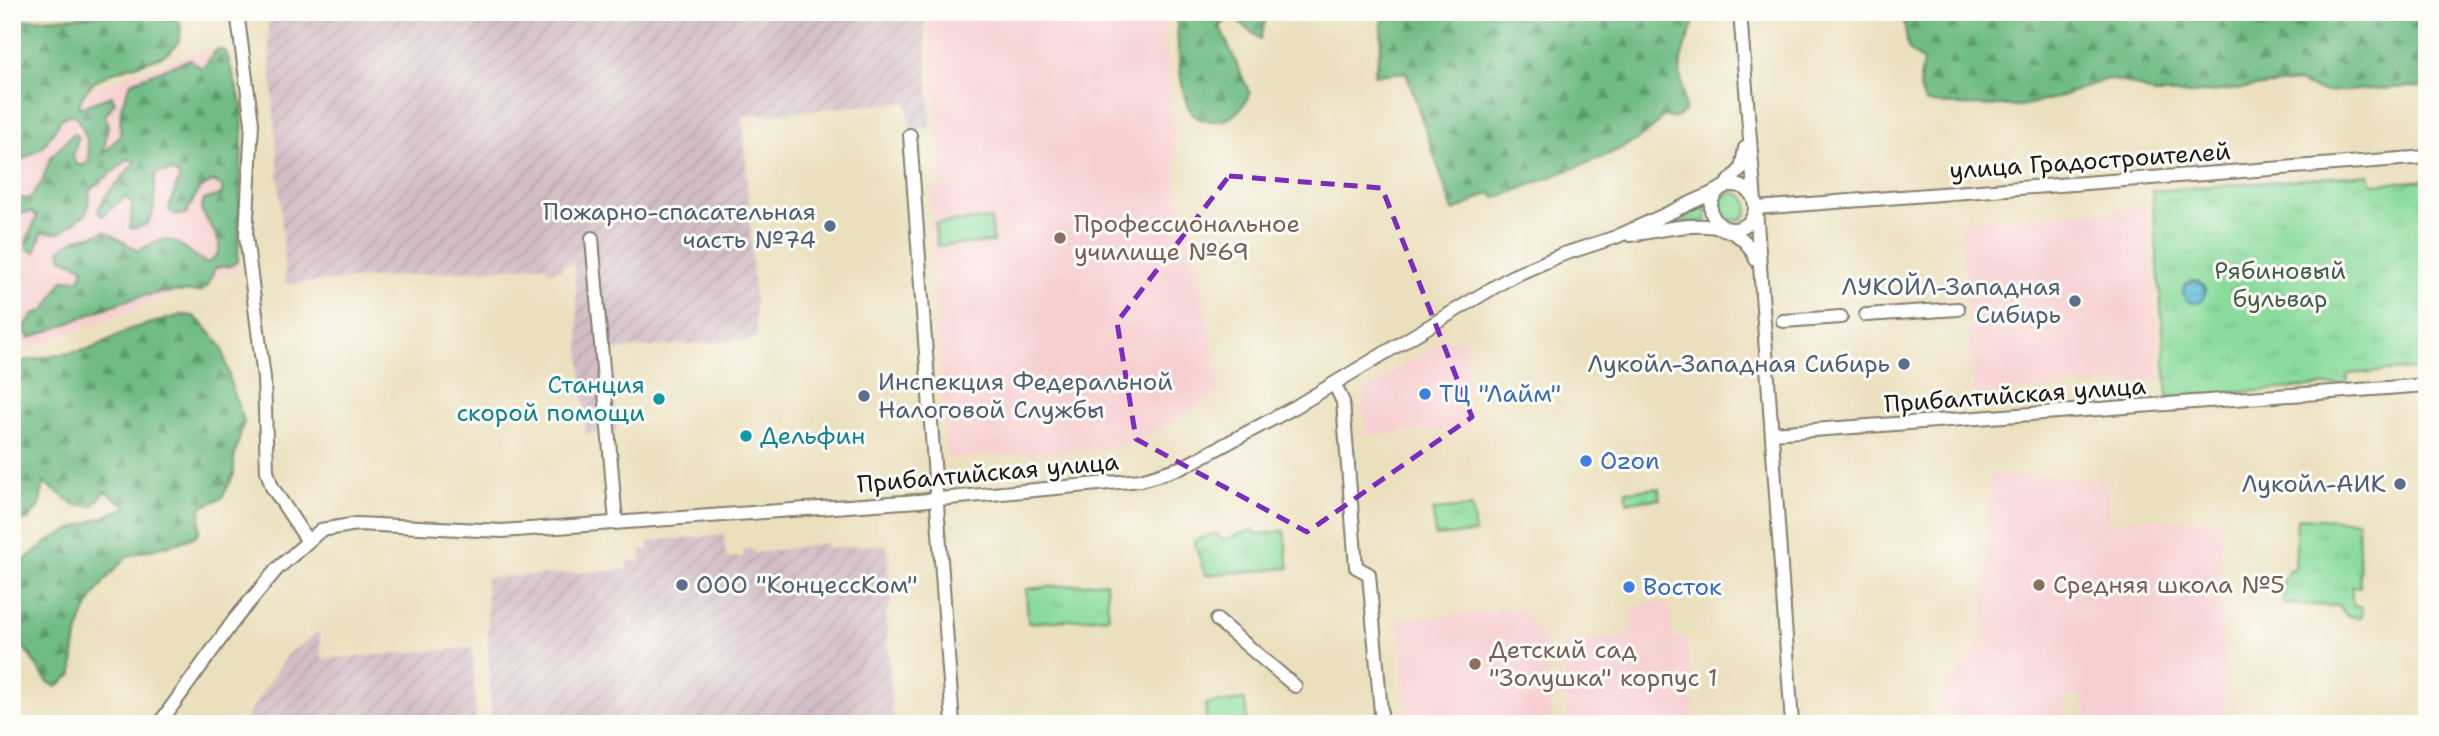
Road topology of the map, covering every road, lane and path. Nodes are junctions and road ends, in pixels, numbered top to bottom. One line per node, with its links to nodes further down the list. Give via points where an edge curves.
1 (237, 12): 21 (street, via 252,123 246,236 264,378 267,471 272,487)
2 (1740, 12): 3 (street)
3 (1746, 116): 6 (street, via 1741,169); 7 (street)
4 (910, 135): 19 (street)
5 (2427, 157): 7 (street, улица Градостроителей)
6 (1721, 188): 7 (street, via 1743,187); 8 (street, via 1711,209); 9 (street, Прибалтийская улица)
7 (1755, 205): 8 (street, via 1745,226); 11 (street)
8 (1725, 227): 9 (street, Прибалтийская улица); 11 (street, via 1745,239)
9 (1641, 230): 17 (street, Прибалтийская улица, via 1560,256 1503,282)
10 (592, 238): 20 (street)
11 (1759, 267): 18 (street)
12 (1958, 309): 13 (street)
13 (1866, 315)
14 (1841, 317): 15 (street)
15 (1783, 321)
16 (2427, 384): 18 (street, Прибалтийская улица)
17 (1335, 385): 19 (street, Прибалтийская улица, via 1206,456 1163,474 1123,484); 26 (street, via 1343,402 1356,567 1368,574)
18 (1772, 433): 27 (street)
19 (936, 499): 20 (street, Прибалтийская улица); 25 (street)
20 (616, 523): 21 (street, Прибалтийская улица, via 480,532 345,524 321,530)
21 (307, 540): 24 (street, Прибалтийская улица, via 215,643)
22 (1217, 620): 23 (street)
23 (1295, 686)
24 (159, 724)
25 (953, 724)
26 (1382, 724)
27 (1792, 724)

